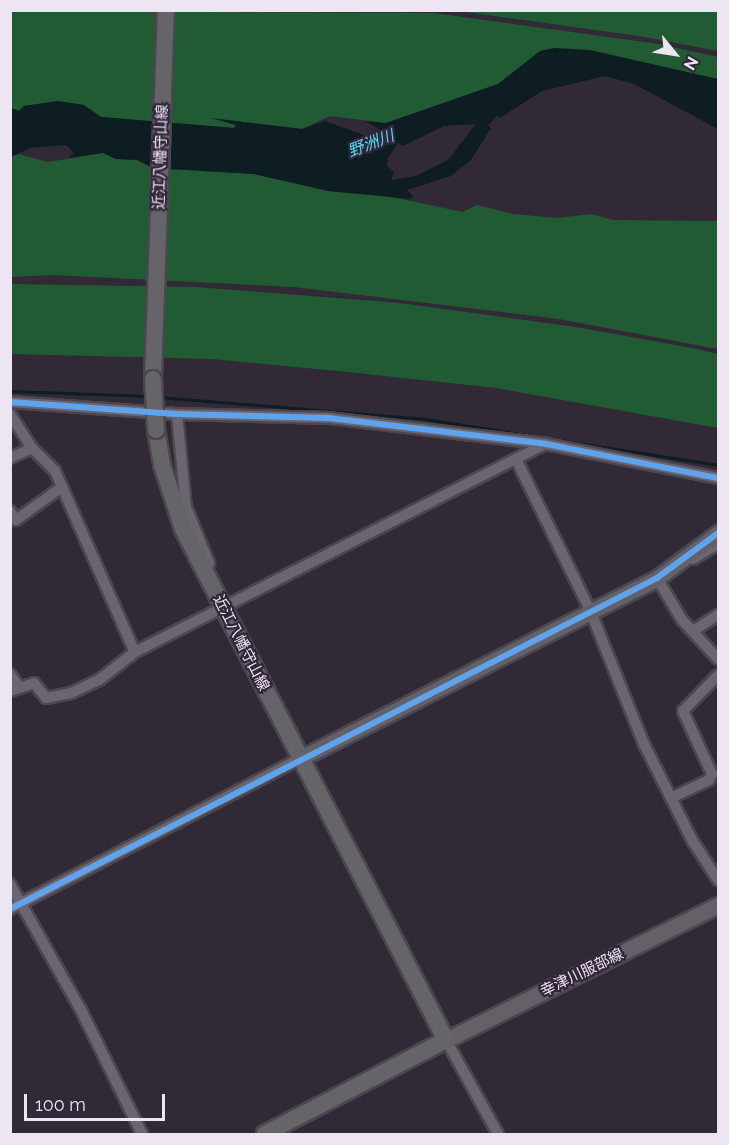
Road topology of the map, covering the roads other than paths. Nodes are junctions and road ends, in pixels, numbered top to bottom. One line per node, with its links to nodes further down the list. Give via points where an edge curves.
1 (166, 10): 16 (main road, 近江八幡守山線, bridge, via 153,376 156,430 162,465 183,529)
2 (10, 402): 4 (street)
3 (10, 414): 6 (street)
4 (177, 414): 5 (street, via 329,418); 16 (street, via 186,507 223,591)
5 (546, 444): 8 (street); 9 (street)
6 (32, 448): 7 (street); 10 (street, via 55,471)
7 (10, 458)
8 (516, 459): 16 (street); 17 (street)
9 (718, 478)
10 (62, 487): 11 (street, via 16,520); 20 (street)
11 (10, 511)
12 (718, 533): 14 (street)
13 (718, 544): 14 (street, via 692,559)
14 (685, 558): 15 (street)
15 (657, 578): 17 (street); 19 (street)
16 (223, 608): 20 (street); 25 (main road, 近江八幡守山線)
17 (590, 610): 25 (street); 26 (street, via 644,744)
18 (718, 615): 19 (street)
19 (693, 631): 21 (street)
20 (135, 652): 24 (street, via 99,680 53,699 46,698 34,683)
21 (718, 659)
22 (10, 674): 24 (street)
23 (718, 675): 26 (street, via 683,711 712,774 709,780)
24 (15, 689)
25 (301, 758): 30 (street); 31 (main road, 近江八幡守山線)
26 (671, 798): 27 (street)
27 (718, 880)
28 (10, 884): 30 (street)
29 (718, 905): 31 (street, 幸津川服部線)
30 (15, 906): 32 (street, via 81,1010)
31 (446, 1041): 33 (main road); 34 (street)
32 (142, 1134)
33 (265, 1134)
34 (498, 1134)

